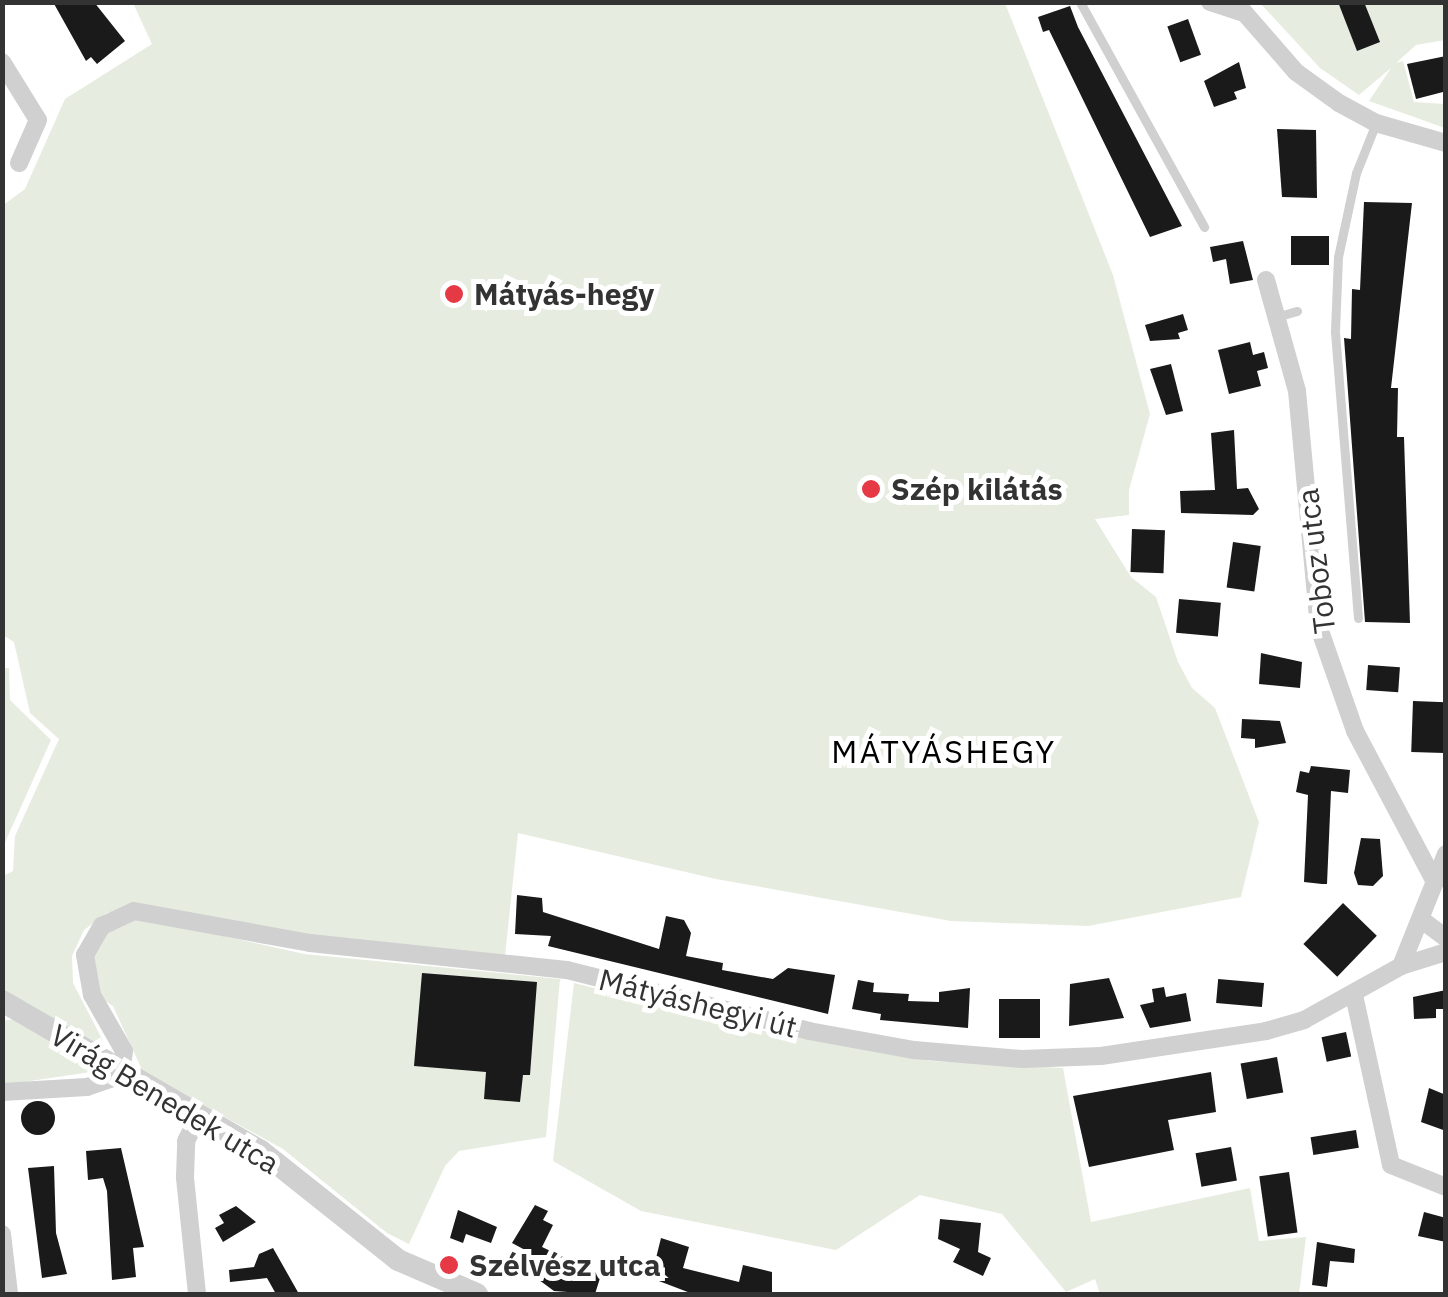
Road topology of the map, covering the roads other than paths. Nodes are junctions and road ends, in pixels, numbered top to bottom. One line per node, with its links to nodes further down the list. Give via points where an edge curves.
1 (1080, 2): 8 (lane)
2 (1210, 2): 3 (street)
3 (1238, 7): 5 (street, via 1296,72)
4 (2, 62): 7 (street, via 38,120)
5 (1376, 123): 6 (street); 12 (lane, Toboz utca, via 1356,173 1341,242 1335,330)
6 (1446, 142)
7 (20, 163)
8 (1204, 227)
9 (1266, 280): 11 (street, Toboz utca)
10 (1296, 311): 11 (lane)
11 (1276, 317): 14 (street, Toboz utca, via 1297,391 1319,628 1355,731)
12 (1358, 618)
13 (1446, 854): 14 (street)
14 (1434, 882): 15 (street)
15 (1422, 920): 16 (street); 18 (street)
16 (1446, 938)
17 (1446, 952): 18 (street, Mátyáshegyi út)
18 (1401, 966): 19 (street, Mátyáshegyi út)
19 (1354, 996): 21 (street, Mátyáshegyi út, via 1304,1020 1238,1036 1077,1058 970,1056 722,1014 567,970 332,946 134,911 102,926 85,955 92,995 124,1051); 24 (street, via 1391,1165)
20 (2, 1001): 21 (street, Virág Benedek utca)
21 (121, 1075): 22 (street, via 87,1087); 23 (street, Virág Benedek utca)
22 (2, 1092)
23 (199, 1116): 27 (street, via 186,1141 185,1177); 28 (street, Virág Benedek utca, via 261,1151 398,1260)
24 (1446, 1187)
25 (2, 1234): 26 (street)
26 (9, 1294)
27 (197, 1294)
28 (477, 1294)

